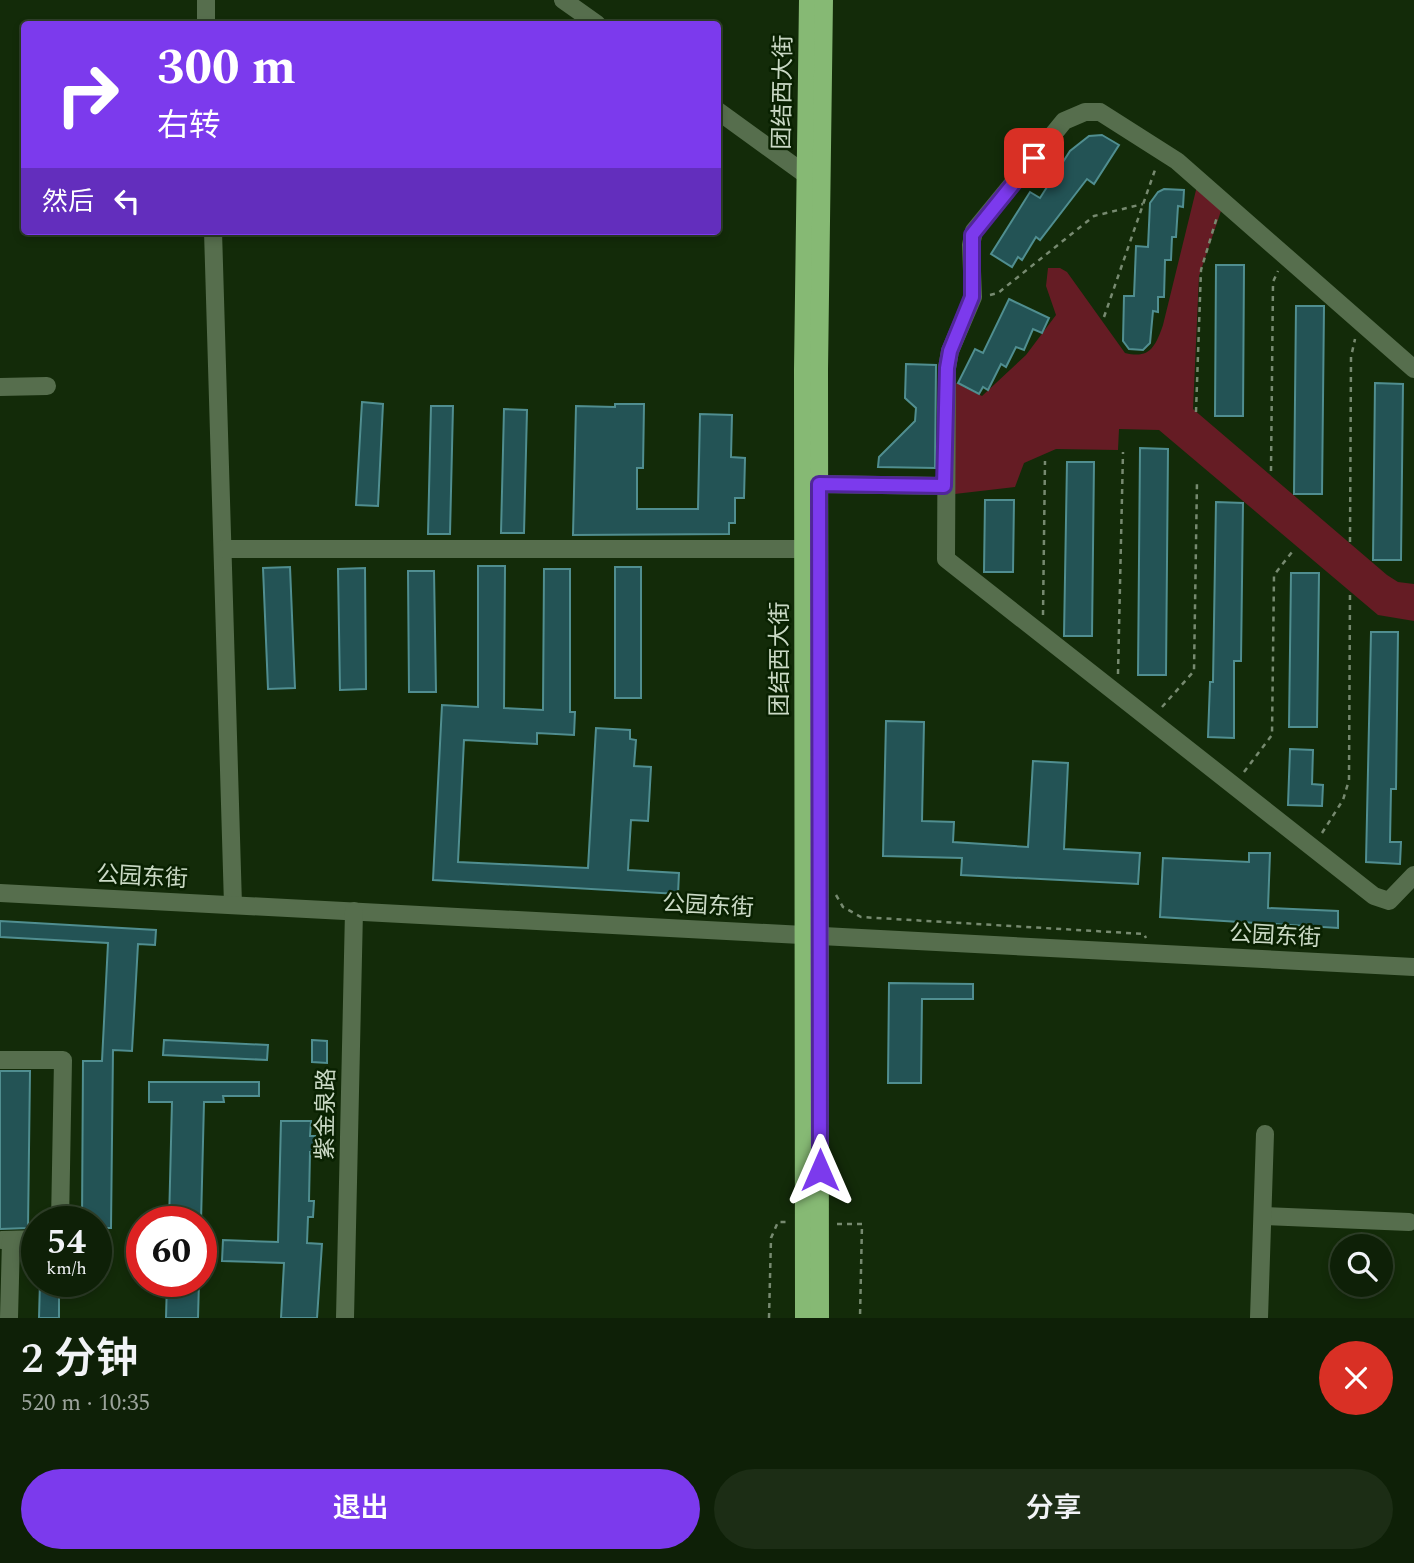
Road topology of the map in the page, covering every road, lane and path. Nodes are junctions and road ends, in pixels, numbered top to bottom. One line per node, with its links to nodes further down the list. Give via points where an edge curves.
1 (206, 0): 5 (street)
2 (563, 0): 6 (street)
3 (808, 0): 9 (main road, 团结西大街)
4 (824, 0): 25 (main road, 团结西大街)
5 (206, 21)
6 (593, 21)
7 (721, 113): 9 (street)
8 (1161, 151): 10 (street); 11 (path); 14 (street, via 1100,112 1085,111 1064,121 975,231)
9 (806, 174): 29 (main road, 团结西大街)
10 (1223, 201): 13 (street); 20 (path, via 1201,270)
11 (1143, 204): 14 (path, via 1094,216 998,293); 15 (path)
12 (213, 235): 28 (street)
13 (1285, 255): 16 (street); 23 (path, via 1273,282)
14 (972, 297): 26 (street, via 947,368)
15 (1104, 317)
16 (1364, 324): 17 (street); 27 (path, via 1356,334 1351,357)
17 (1414, 369)
18 (47, 386): 19 (street)
19 (0, 387)
20 (1196, 412)
21 (1123, 452): 33 (path)
22 (1045, 461): 32 (path)
23 (1271, 471)
24 (1197, 480): 34 (path, via 1194,671)
25 (819, 484): 26 (street); 37 (main road, 团结西大街)
26 (944, 486): 32 (street, via 946,559)
27 (1350, 542)
28 (223, 549): 29 (street); 40 (street)
29 (803, 549): 42 (main road, 团结西大街)
30 (1292, 552): 35 (path, via 1274,575 1272,735)
31 (1350, 591): 36 (path, via 1348,789)
32 (1043, 636): 33 (street)
33 (1118, 694): 34 (street)
34 (1150, 720): 35 (street)
35 (1234, 786): 36 (street)
36 (1312, 847): 38 (street, via 1383,901 1394,898)
37 (819, 869): 42 (main road, 团结西大街); 43 (path, via 843,907 861,917 1144,934)
38 (1414, 875)
39 (0, 893): 40 (street, 公园东街)
40 (233, 905): 41 (street, 公园东街)
41 (354, 912): 42 (street, 公园东街); 53 (street, 紫金泉路)
42 (811, 935): 43 (street, 公园东街); 50 (main road, 团结西大街)
43 (1154, 953): 44 (street, 公园东街)
44 (1414, 967)
45 (0, 1059): 47 (street, via 63,1060)
46 (1265, 1134): 48 (street)
47 (60, 1206)
48 (1263, 1216): 49 (street); 58 (street)
49 (1409, 1222)
50 (812, 1223): 54 (path, via 778,1222 771,1238); 55 (main road, 团结西大街); 56 (main road, 团结西大街); 57 (path, via 862,1224)
51 (5, 1240): 52 (street)
52 (9, 1318)
53 (345, 1318)
54 (769, 1318)
55 (804, 1318)
56 (820, 1318)
57 (860, 1318)
58 (1259, 1318)

